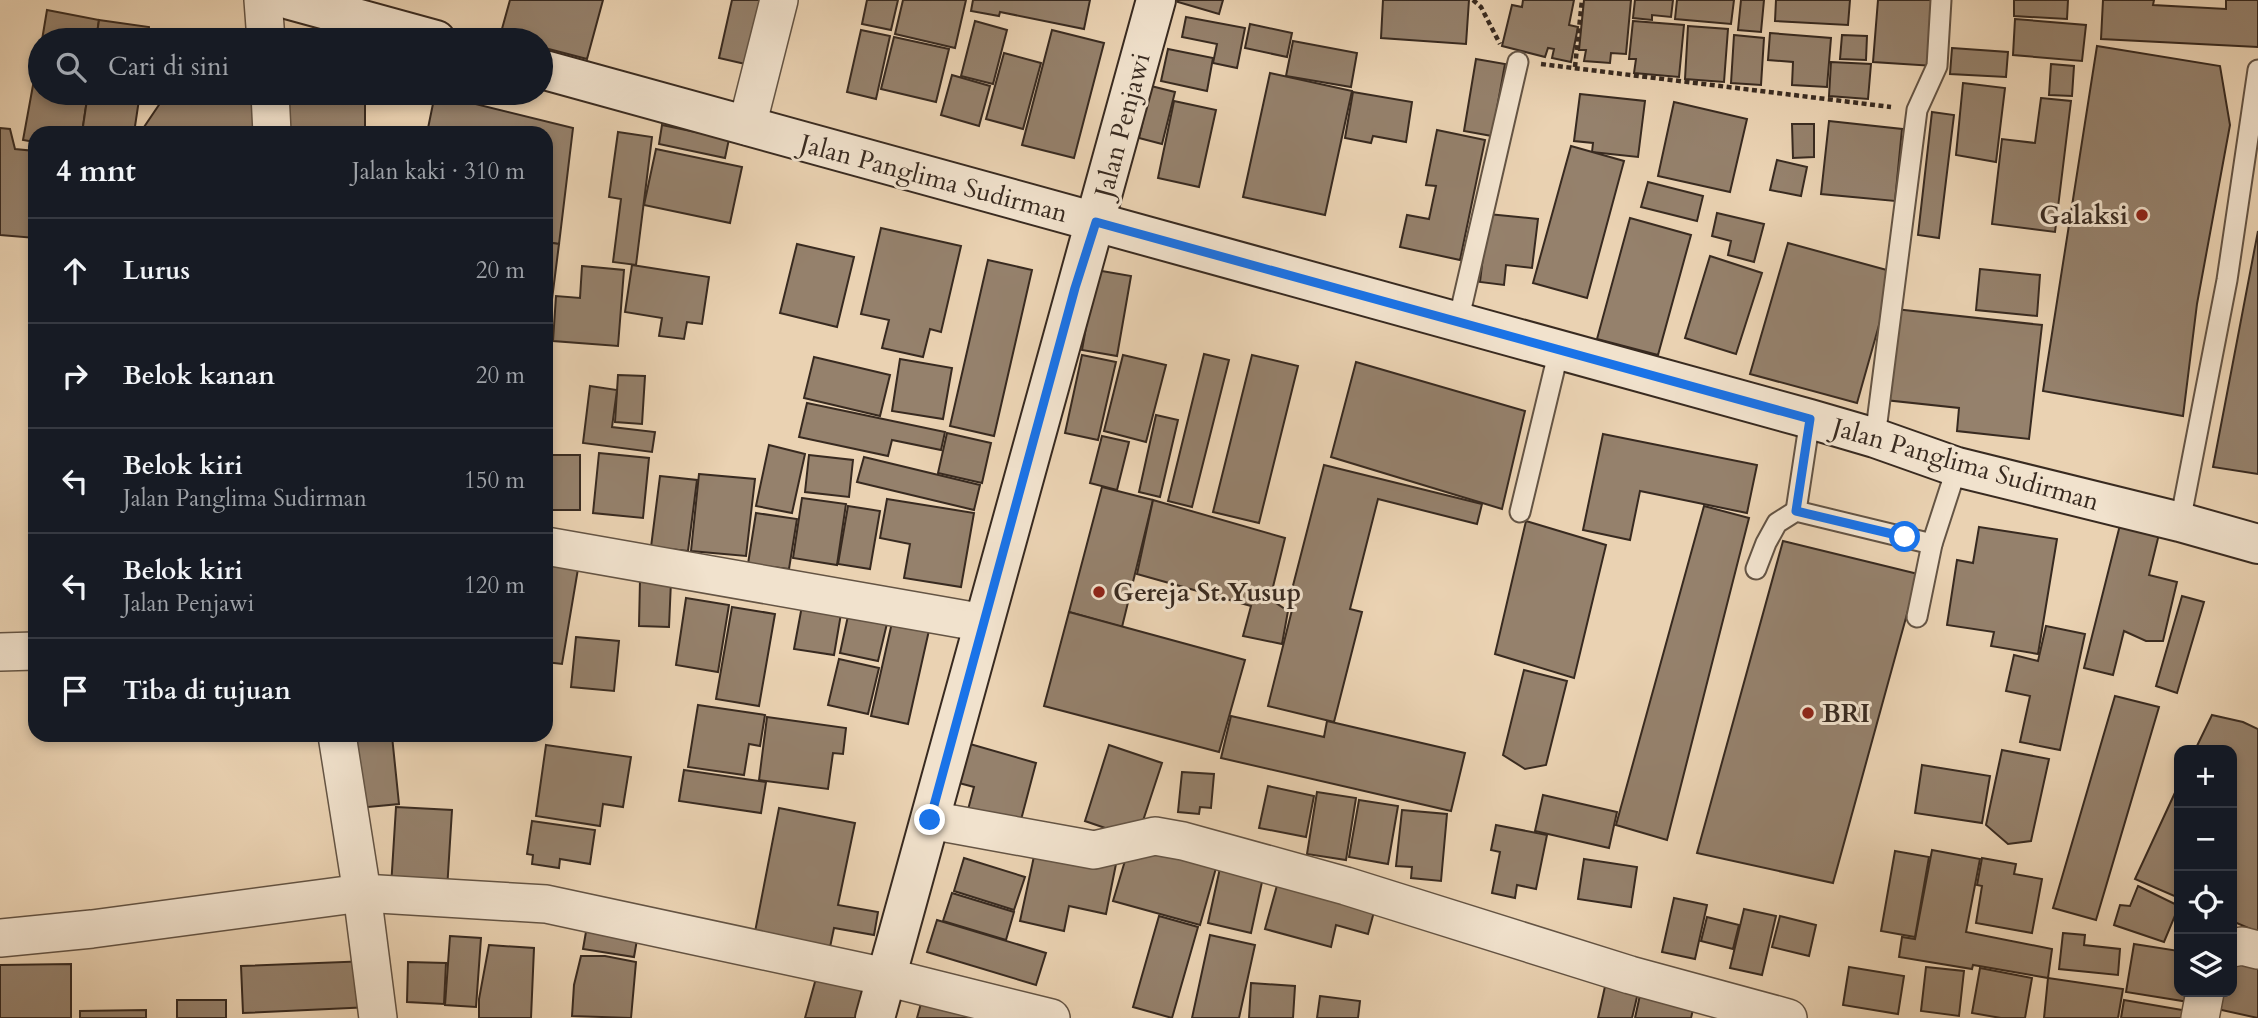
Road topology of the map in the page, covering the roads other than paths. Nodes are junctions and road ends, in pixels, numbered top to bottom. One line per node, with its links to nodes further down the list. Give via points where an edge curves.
1 (263, 0): 6 (street)
2 (290, 0): 7 (main road)
3 (779, 0): 13 (street)
4 (1156, 0): 14 (main road, Jalan Penjawi)
5 (1941, 0): 18 (lane, via 1937,66 1917,110)
6 (265, 28)
7 (392, 28)
8 (1518, 62): 15 (lane)
9 (2258, 70): 22 (lane, via 2227,280)
10 (553, 72): 13 (main road, Jalan Panglima Sudirman)
11 (271, 105): 12 (street)
12 (272, 126)
13 (747, 126): 14 (main road, Jalan Panglima Sudirman)
14 (1096, 222): 15 (main road, Jalan Panglima Sudirman); 28 (main road, Jalan Penjawi)
15 (1458, 322): 16 (main road, Jalan Panglima Sudirman)
16 (1559, 349): 17 (main road, Jalan Panglima Sudirman); 21 (lane)
17 (1810, 419): 18 (main road, Jalan Panglima Sudirman); 20 (lane)
18 (1875, 438): 19 (main road, Jalan Panglima Sudirman)
19 (1957, 467): 22 (main road, Jalan Panglima Sudirman); 23 (lane)
20 (1796, 511): 23 (lane); 26 (lane, via 1777,523)
21 (1520, 512)
22 (2180, 522): 24 (main road, Jalan Panglima Sudirman)
23 (1931, 544): 27 (lane)
24 (2258, 544)
25 (553, 547): 28 (street)
26 (1756, 569)
27 (1917, 617)
28 (984, 623): 32 (main road, Jalan Penjawi)
29 (28, 651): 30 (street)
30 (0, 652)
31 (338, 742): 33 (street)
32 (930, 820): 37 (main road, Jalan Penjawi); 42 (street, via 1094,850 1155,836 1183,841)
33 (362, 893): 34 (street); 37 (street, via 546,904); 39 (street)
34 (0, 938)
35 (2237, 947): 36 (street)
36 (2258, 950)
37 (886, 977): 40 (main road, Jalan Penjawi); 41 (street)
38 (2204, 997): 43 (street)
39 (378, 1018)
40 (875, 1018)
41 (1051, 1018)
42 (1788, 1018)
43 (2200, 1018)

